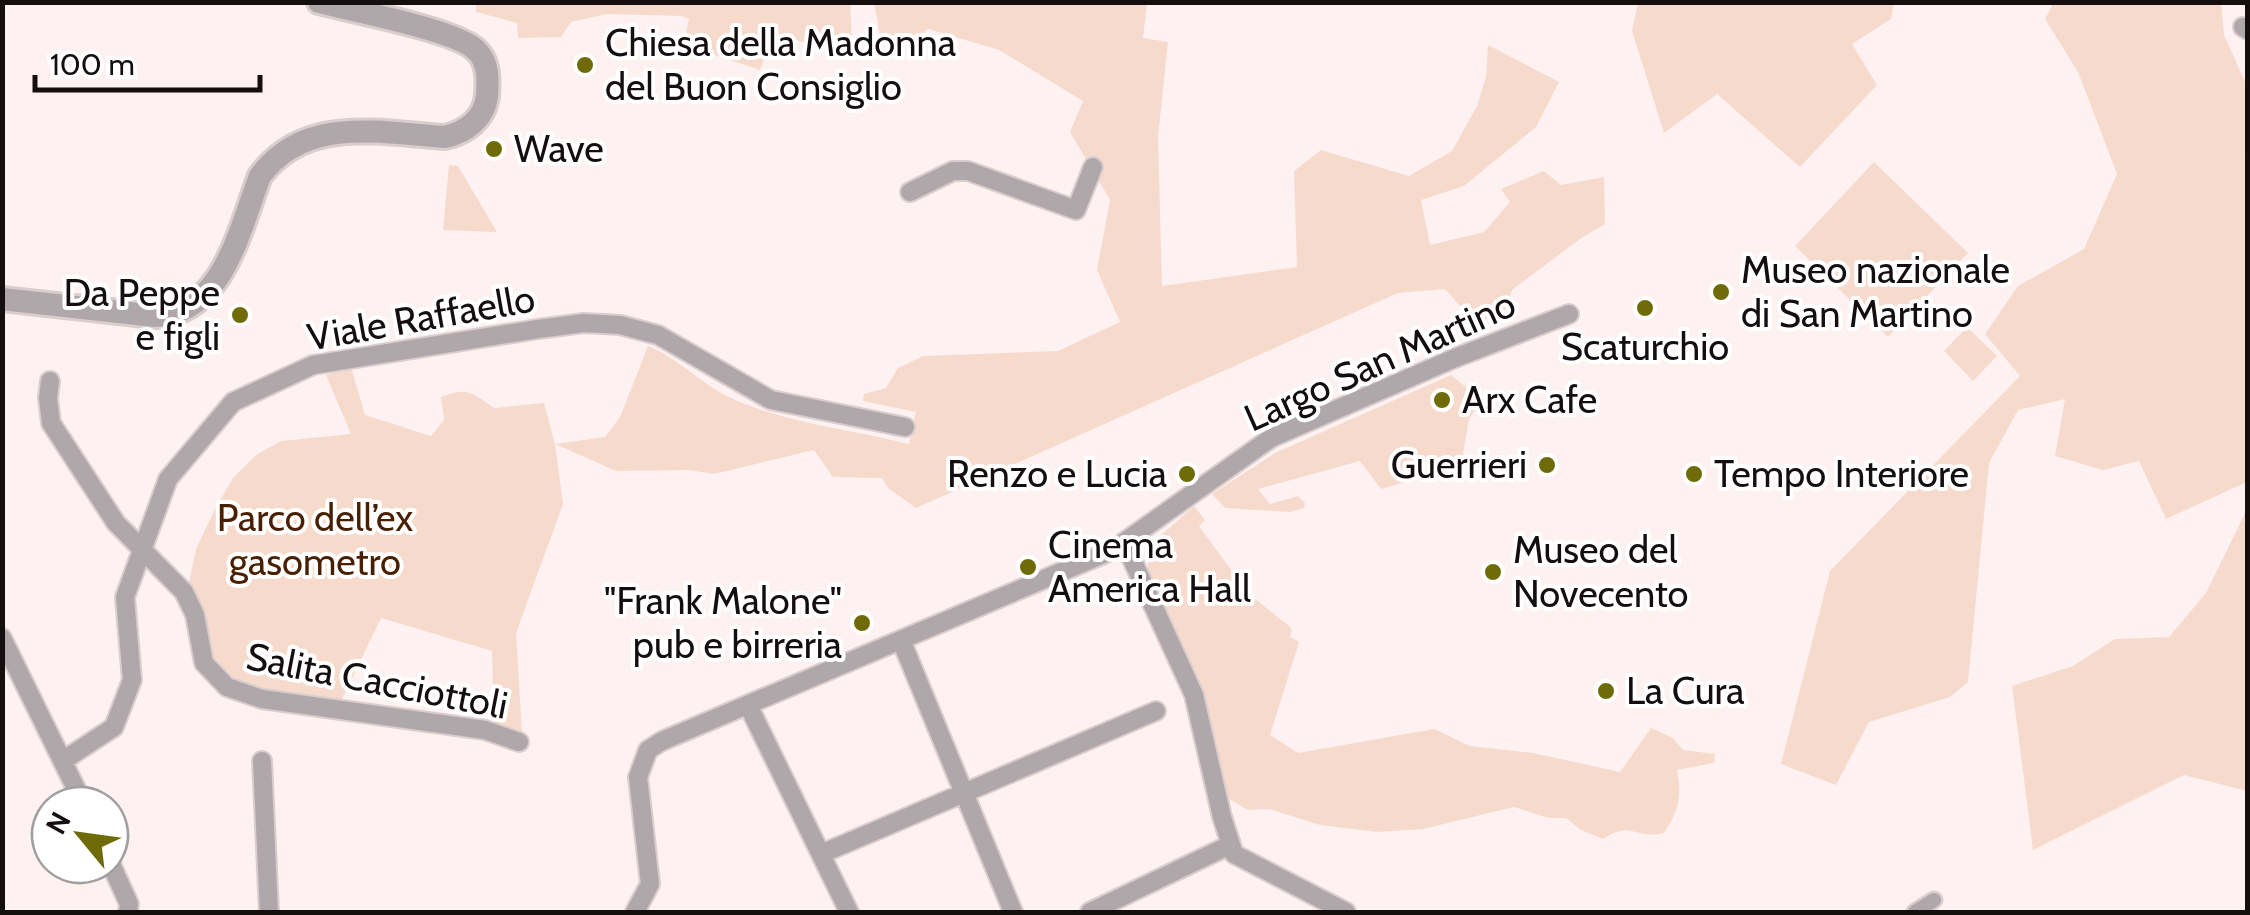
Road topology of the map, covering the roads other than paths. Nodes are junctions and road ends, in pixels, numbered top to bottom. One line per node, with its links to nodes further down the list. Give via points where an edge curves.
1 (320, 2): 4 (street, via 472,46 486,66 485,105 476,122 446,137 341,130 294,144 260,176 210,291 179,313)
2 (1093, 167): 3 (street, via 1076,210 968,171 953,171)
3 (910, 192)
4 (13, 300)
5 (1569, 314): 8 (street, Largo San Martino, via 1271,438)
6 (50, 381): 9 (street, Salita Cacciottoli, via 51,423)
7 (905, 427): 9 (street, Viale Raffaello, via 771,400 658,335 620,324 538,329 313,365 233,402 168,479)
8 (1125, 544): 11 (street, Largo San Martino); 19 (street, via 1194,695)
9 (141, 552): 14 (street, Salita Cacciottoli, via 184,592 204,663 227,687 262,699 486,730); 15 (street, Viale Raffaello, via 125,597 132,680 114,728)
10 (2, 638): 15 (street)
11 (900, 640): 12 (street, Largo San Martino); 18 (street)
12 (748, 706): 20 (street); 25 (street, Largo San Martino, via 662,740 641,762 650,884)
13 (1156, 711): 18 (street)
14 (519, 742)
15 (64, 760): 17 (street)
16 (262, 761): 24 (street)
17 (75, 785)
18 (964, 792): 20 (street); 27 (street)
19 (1230, 845): 28 (street); 29 (street, via 1234,854)
20 (821, 854): 26 (street)
21 (120, 885): 23 (street)
22 (1934, 900): 30 (street)
23 (128, 912)
24 (269, 912)
25 (635, 912)
26 (849, 912)
27 (1013, 912)
28 (1090, 912)
29 (1346, 912)
30 (1916, 912)

